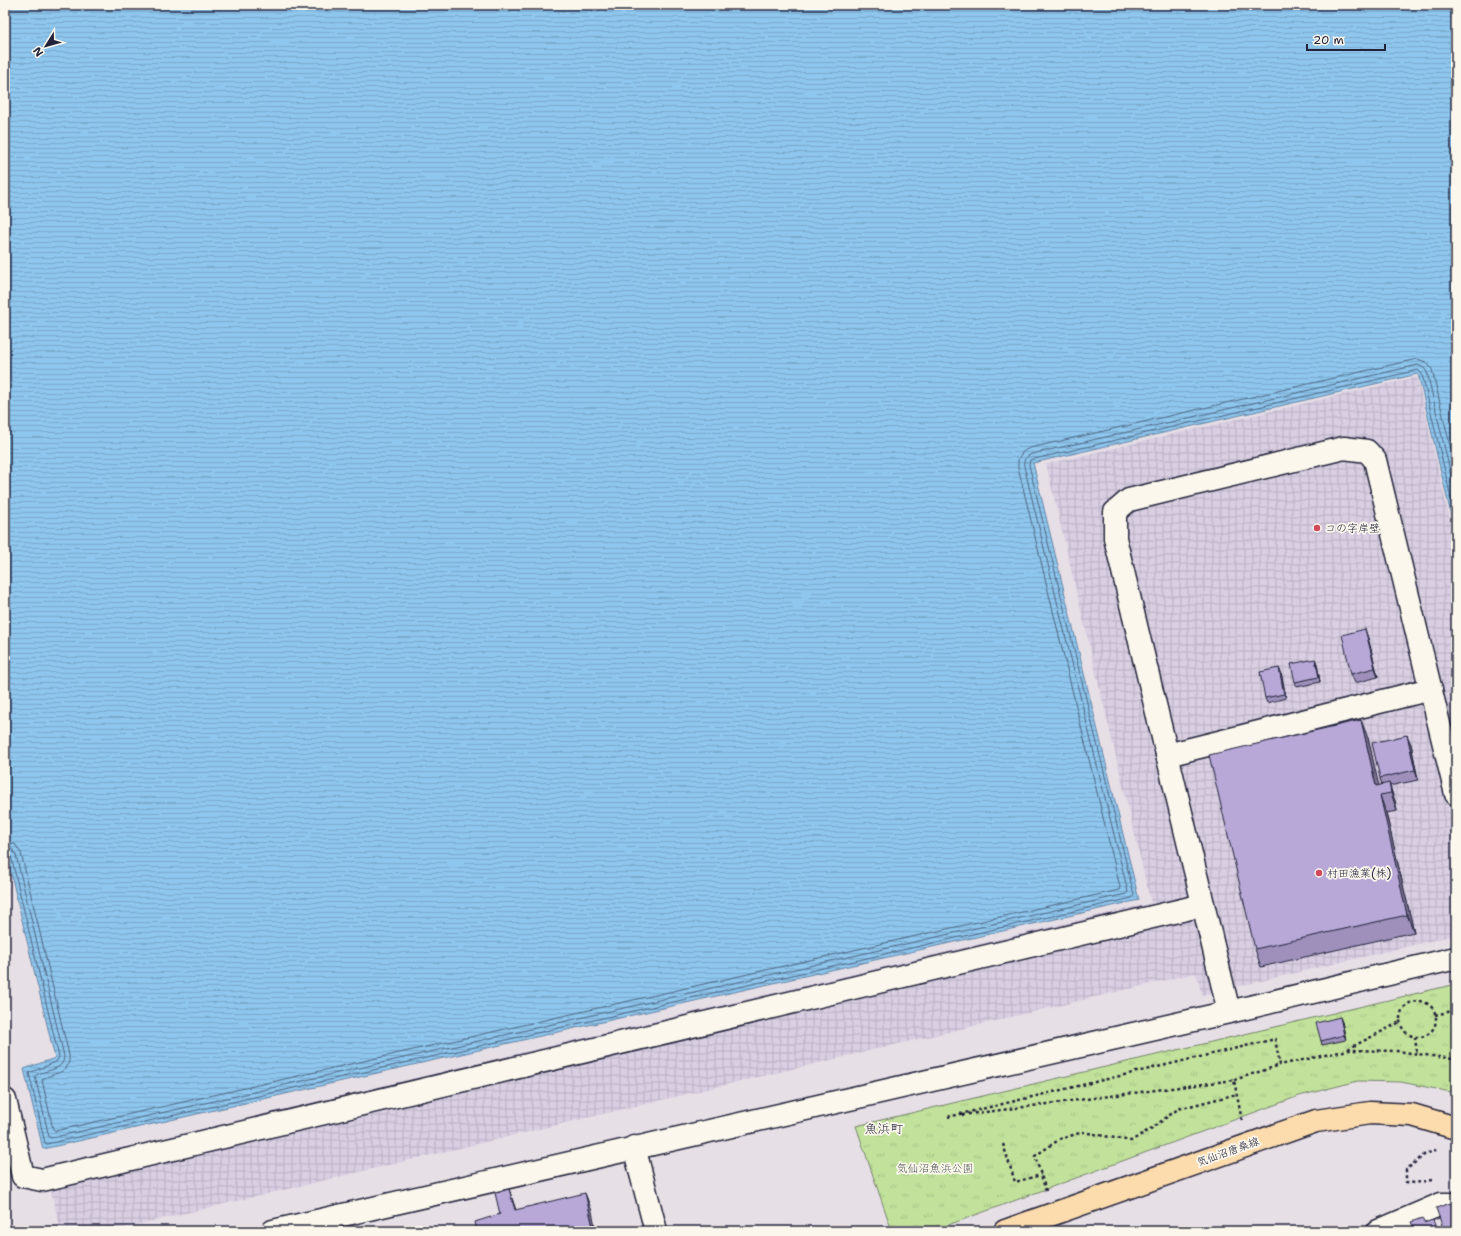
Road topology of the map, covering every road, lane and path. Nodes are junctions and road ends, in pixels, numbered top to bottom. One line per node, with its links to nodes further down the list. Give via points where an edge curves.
1 (1431, 690): 2 (street); 2 (street, via 1375,460 1367,451 1344,448 1129,500 1115,512 1115,538); 3 (street)
2 (1167, 755): 4 (street)
3 (1456, 794)
4 (1203, 905): 7 (street); 17 (street, via 42,1180 23,1176)
5 (1456, 958): 7 (street)
6 (1456, 1010): 8 (path)
7 (1229, 1012): 21 (street)
8 (1435, 1015): 9 (path, via 1429,1005 1418,1001 1406,1005); 10 (path, via 1436,1021 1431,1032)
9 (1400, 1022): 10 (path, via 1405,1032); 11 (path)
10 (1415, 1037): 12 (path)
11 (1348, 1050): 12 (path); 13 (path)
12 (1417, 1054): 14 (path, via 1453,1059)
13 (1280, 1065): 15 (path); 15 (path, via 1275,1039 948,1117)
14 (1456, 1066)
15 (1234, 1080): 16 (path)
16 (1237, 1094): 18 (path); 23 (path, via 1178,1109 1131,1140 1083,1132 1060,1139 1035,1156)
17 (5, 1100)
18 (1242, 1124)
19 (1456, 1128): 28 (main road, 気仙沼唐桑線, via 1412,1115 1370,1113 1316,1120)
20 (1003, 1144): 23 (path, via 1015,1182)
21 (634, 1147): 26 (street); 27 (street)
22 (1441, 1148): 25 (path, via 1424,1155 1406,1170 1406,1182 1442,1180)
23 (1041, 1175): 24 (path)
24 (1048, 1196)
25 (1449, 1204): 29 (street)
26 (273, 1231)
27 (656, 1231)
28 (1005, 1231)
29 (1378, 1231)

